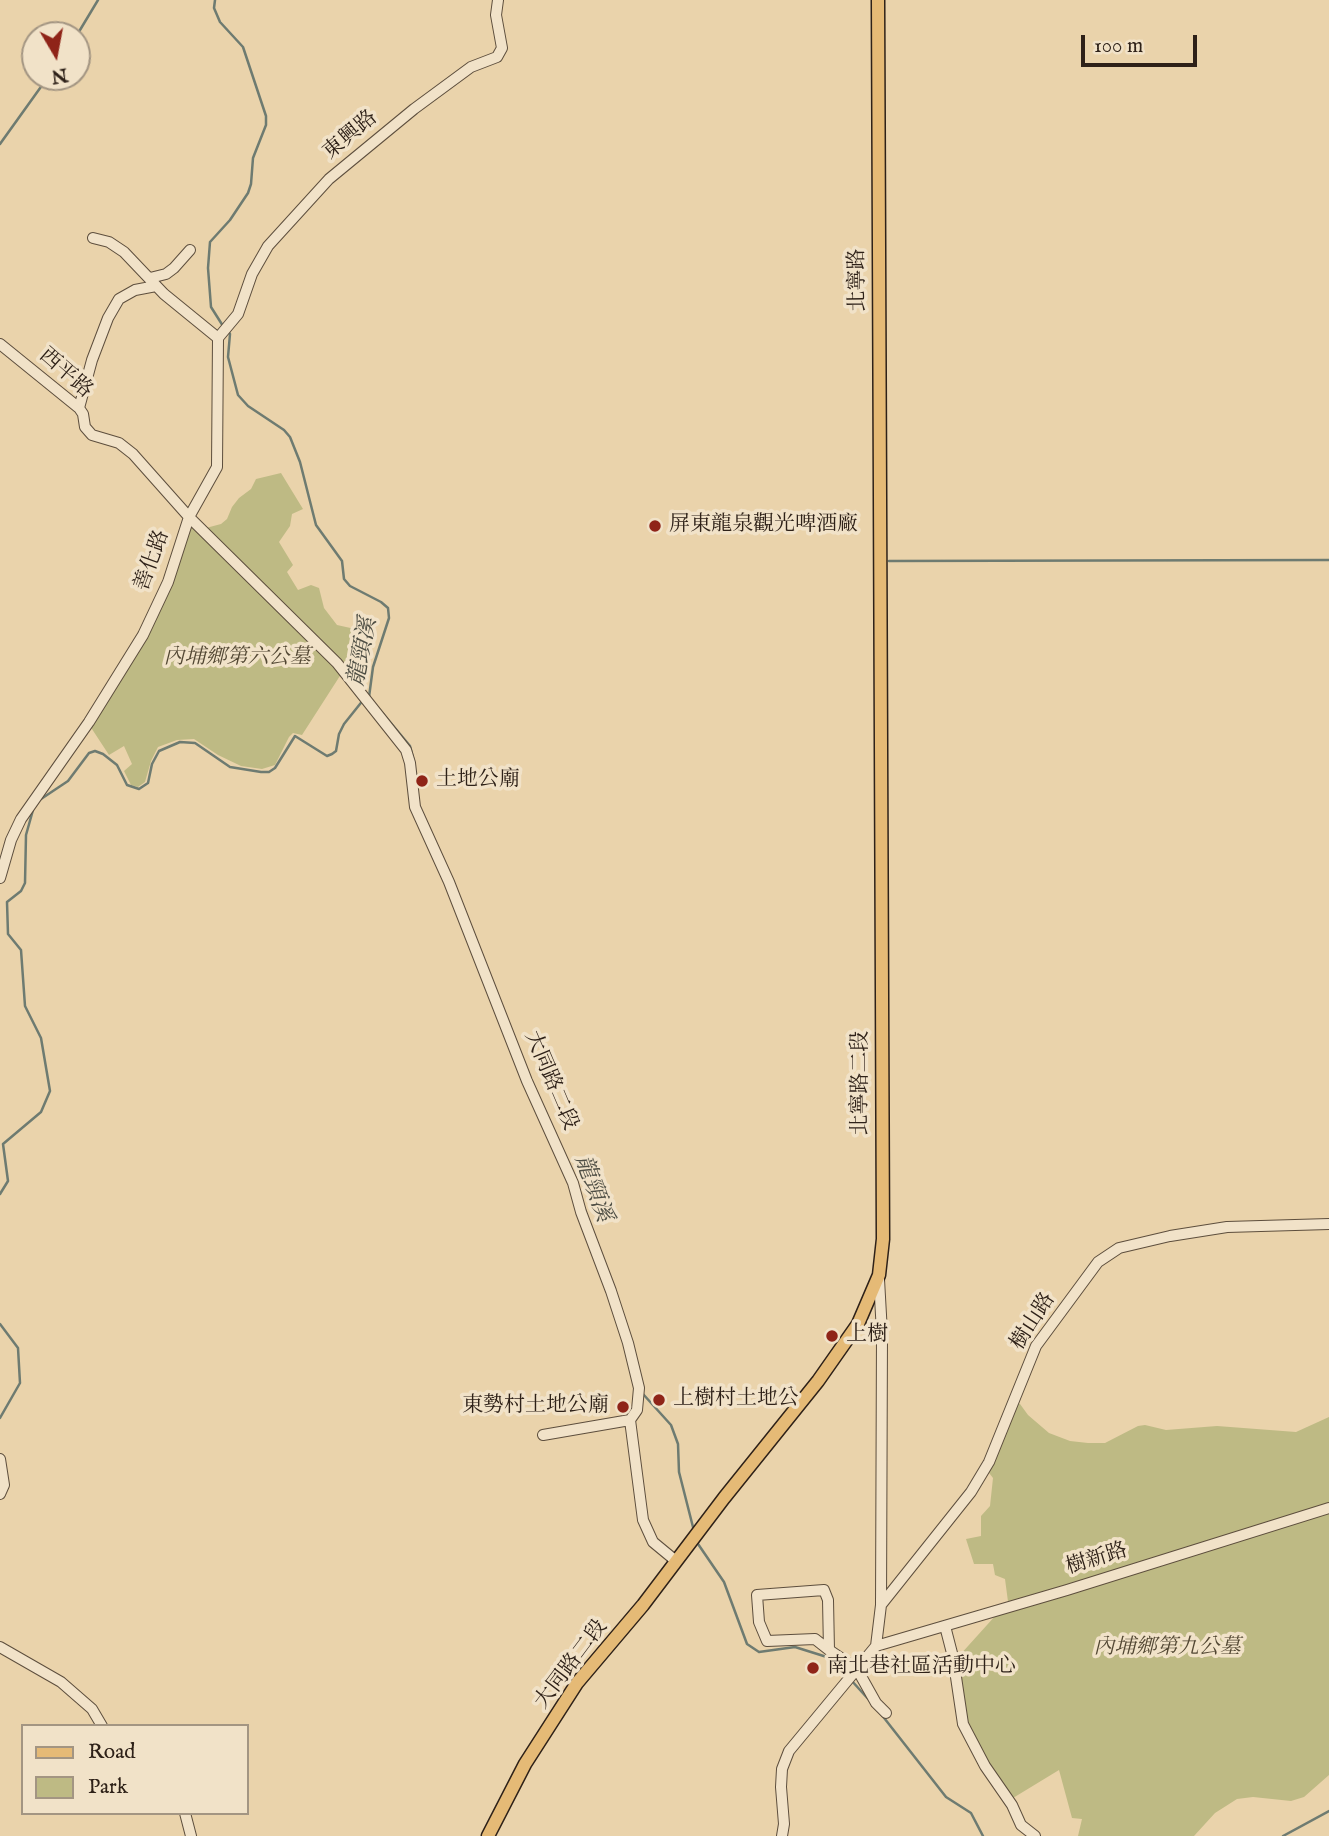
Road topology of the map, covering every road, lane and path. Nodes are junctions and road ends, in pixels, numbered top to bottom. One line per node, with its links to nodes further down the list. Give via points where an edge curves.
1 (498, 0): 6 (street, 東興路, via 502,48 497,57 439,88 329,179 268,246 238,314)
2 (878, 0): 10 (main road, 北寧路)
3 (93, 238): 5 (street, via 124,252)
4 (190, 250): 5 (street)
5 (153, 282): 6 (street); 8 (street, via 119,299 92,360)
6 (224, 332): 9 (street, 善化路, via 217,467)
7 (0, 344): 8 (street, 西平路)
8 (79, 408): 9 (street, 西平路, via 92,435 128,450)
9 (189, 517): 11 (street, 西平路, via 337,663); 12 (street, 善化路, via 168,582 143,635 21,819)
10 (881, 559): 14 (main road, 北寧路二段, via 883,1239)
11 (365, 698): 15 (street, 大同路二段, via 406,750 423,829 573,1183 639,1388 637,1410)
12 (0, 878)
13 (1329, 1224): 21 (street, 樹山路, via 1227,1227 1170,1236 1119,1248 1098,1262 1036,1346 989,1462 971,1492)
14 (879, 1275): 20 (main road, 大同路二段, via 858,1324 818,1381); 21 (street, 北寧路二段)
15 (630, 1420): 16 (street); 20 (street, 大同路二段, via 643,1520 653,1542)
16 (544, 1435)
17 (0, 1459): 18 (street, via 4,1485)
18 (0, 1494)
19 (1329, 1508): 22 (street, 樹新路)
20 (676, 1561): 32 (main road, 大同路二段, via 577,1683 525,1764)
21 (881, 1605): 23 (street)
22 (945, 1626): 23 (street, 樹新路); 30 (street, via 963,1724)
23 (876, 1646): 26 (street)
24 (0, 1647): 28 (street, via 61,1682 92,1709)
25 (829, 1650): 25 (street, via 814,1639 767,1641 759,1622 757,1595 824,1590); 26 (street)
26 (852, 1675): 27 (street); 33 (street, via 789,1751 780,1787)
27 (886, 1713)
28 (101, 1724)
29 (186, 1815): 31 (street)
30 (1022, 1830): 34 (street)
31 (191, 1836)
32 (488, 1836)
33 (782, 1836)
34 (1035, 1836)

